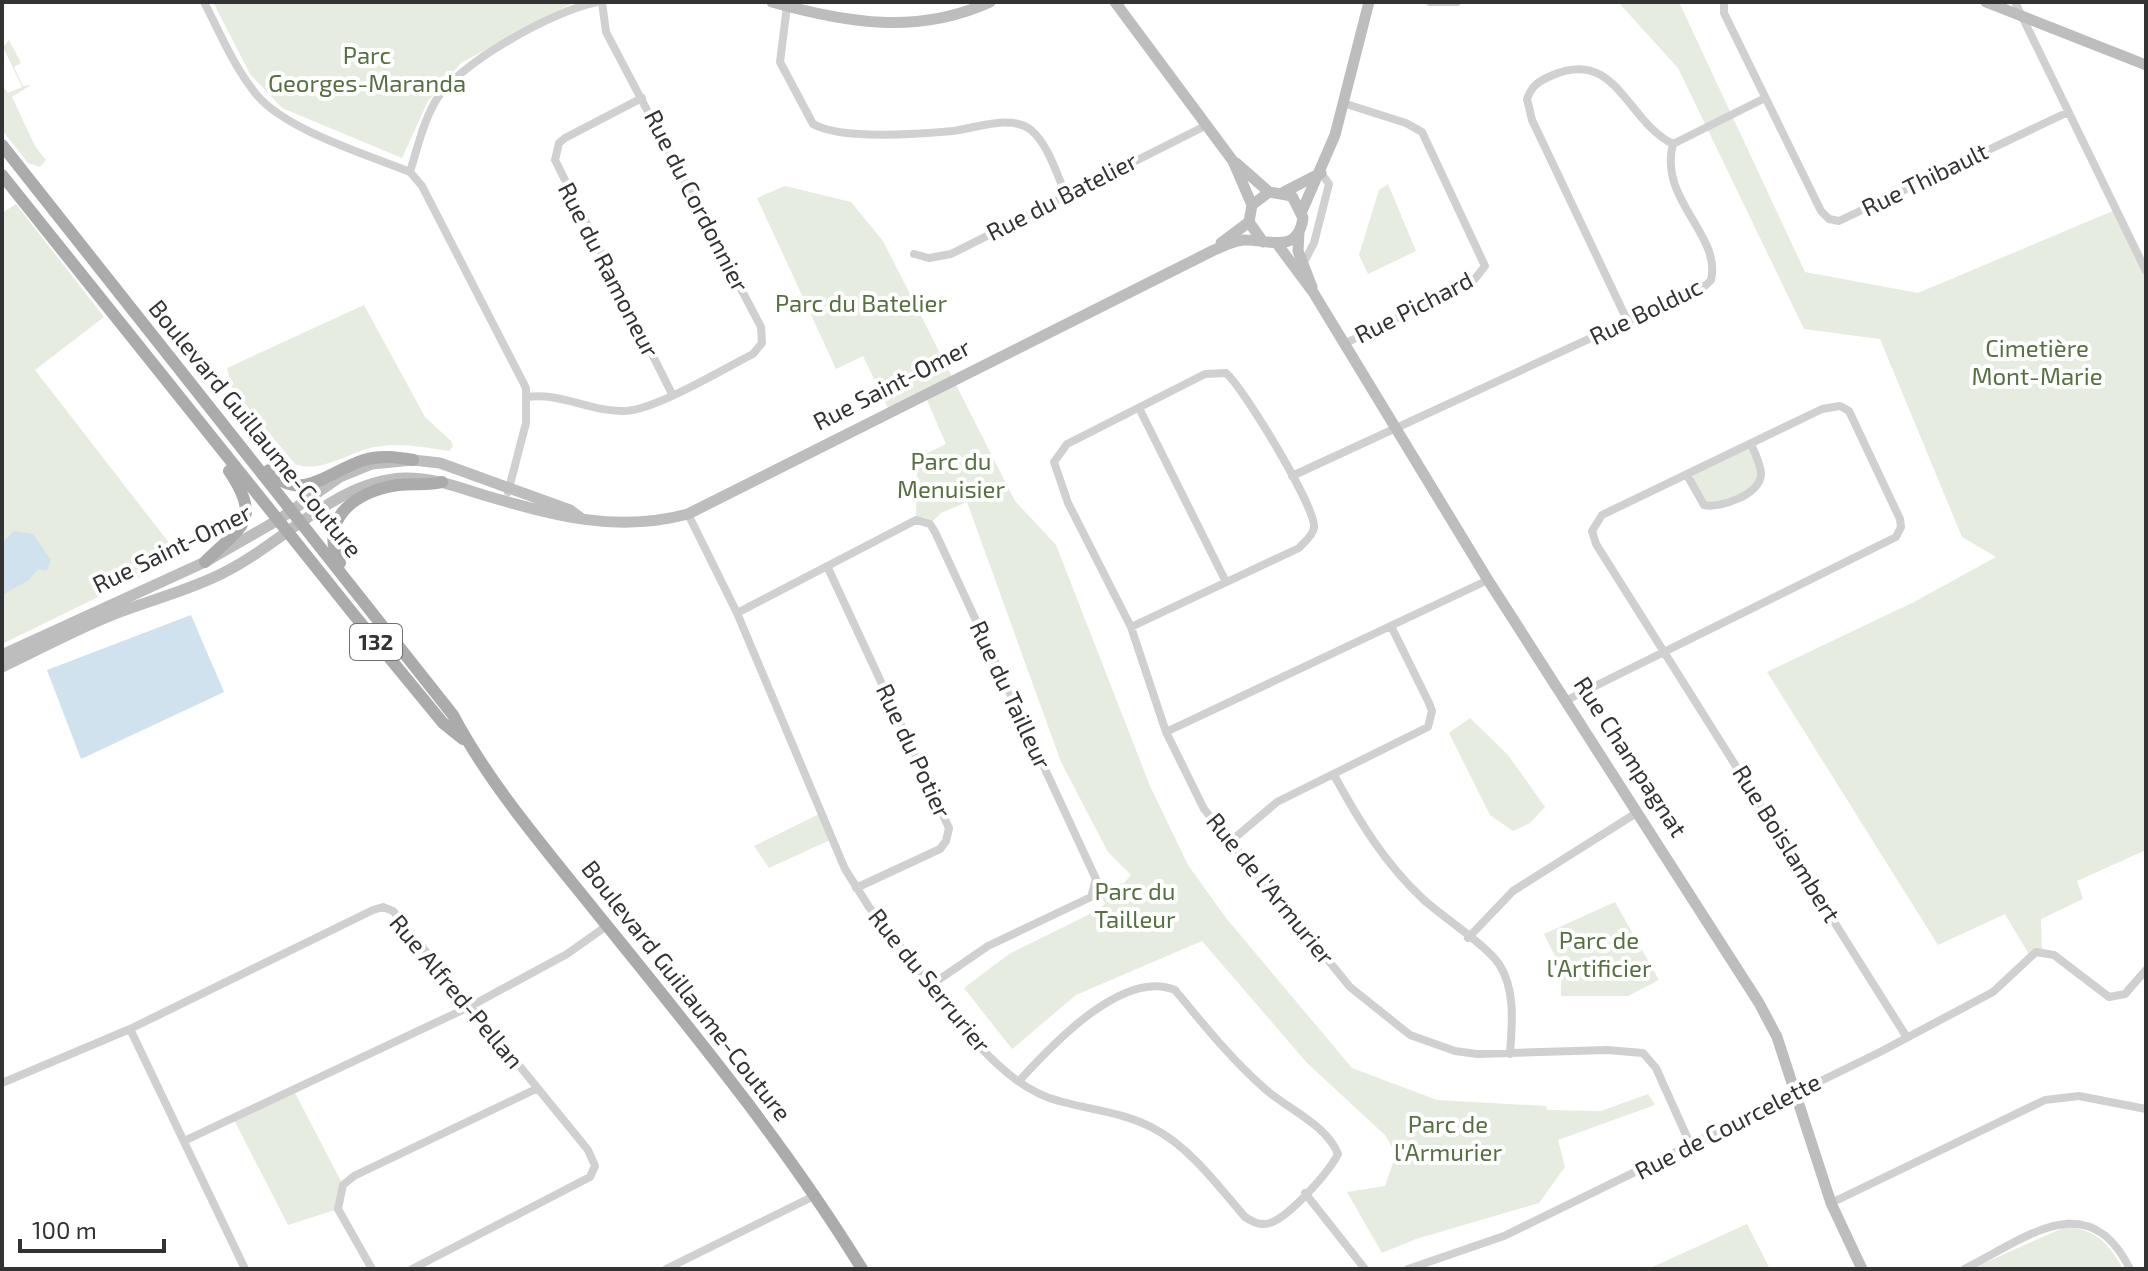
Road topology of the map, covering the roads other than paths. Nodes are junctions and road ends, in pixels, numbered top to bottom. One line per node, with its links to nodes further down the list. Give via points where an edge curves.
1 (204, 2): 23 (street, via 258,97 300,125)
2 (600, 2): 15 (street, Rue du Cordonnier, via 606,32); 23 (street, via 570,7 449,82 435,100)
3 (772, 2): 12 (street)
4 (990, 2): 12 (street, via 908,25 856,21)
5 (1115, 2): 19 (street)
6 (1369, 2): 17 (street)
7 (1430, 2): 8 (street)
8 (1457, 2)
9 (1724, 2): 16 (street, Rue Thibault, via 1724,13)
10 (1986, 2): 13 (street)
11 (2015, 2): 13 (street)
12 (787, 6): 28 (street, via 780,62 813,124 839,132 924,132 1016,123 1040,140)
13 (2026, 19): 14 (street); 18 (street)
14 (2146, 65)
15 (642, 98): 42 (street, Rue du Ramoneur, via 565,138 555,160); 42 (street, Rue du Cordonnier, via 763,333 760,349 753,354)
16 (1765, 98): 18 (street, Rue Thibault, via 1821,211 1839,221); 20 (street)
17 (1343, 103): 24 (street); 41 (street, Rue Pichard, via 1422,132 1485,266 1474,280)
18 (2066, 113): 38 (street)
19 (1207, 125): 22 (street); 28 (street, Rue du Batelier)
20 (1673, 144): 40 (street, Rue Bolduc, via 1674,190 1712,262 1711,280); 40 (street, via 1591,68 1571,68 1536,82 1527,99 1532,120)
21 (2, 145): 46 (main road, Boulevard Guillaume-Couture / 132)
22 (1233, 161): 26 (street); 29 (street)
23 (410, 172): 43 (street, via 429,199)
24 (1321, 173): 27 (street); 30 (street); 37 (street, via 1329,184)
25 (2, 175): 47 (main road, Boulevard Guillaume-Couture / 132)
26 (1269, 192): 27 (street); 29 (street)
27 (1284, 192): 30 (street)
28 (1066, 195): 36 (street, Rue du Batelier, via 951,254)
29 (1252, 205): 31 (street)
30 (1302, 211): 32 (street)
31 (1249, 222): 33 (street); 35 (street, Rue Saint-Omer)
32 (1299, 233): 34 (street); 37 (street, Rue Champagnat, via 1298,251)
33 (1263, 242): 34 (street); 35 (street, Rue Saint-Omer, via 1242,239)
34 (1278, 245): 39 (street, Rue Champagnat)
35 (1214, 250): 56 (street, Rue Saint-Omer)
36 (914, 254)
37 (1304, 262): 39 (street, Rue Champagnat)
38 (2146, 271)
39 (1313, 292): 41 (street, Rue Champagnat)
40 (1628, 322): 45 (street, Rue Bolduc)
41 (1344, 344): 45 (street, Rue Champagnat)
42 (672, 394): 43 (street, Rue du Cordonnier, via 622,411 543,394)
43 (527, 397): 53 (street, via 526,423)
44 (1140, 410): 51 (street, via 1205,374 1226,373); 64 (street); 68 (street, Rue de l'Armurier, via 1067,444 1054,462 1068,503)
45 (1398, 428): 51 (street, Rue Bolduc); 63 (street, Rue Champagnat)
46 (230, 432): 49 (main road, via 277,479 297,487 365,460); 55 (main road, Boulevard Guillaume-Couture / 132)
47 (216, 443): 58 (main road, Boulevard Guillaume-Couture / 132); 61 (main road, via 242,491 246,516 235,537)
48 (1751, 444): 50 (street); 50 (street, via 1762,472 1760,481 1733,500 1704,505); 69 (street, via 1822,409 1840,406 1854,418 1901,527 1896,537)
49 (413, 460): 53 (street, Rue Saint-Omer, via 440,463); 55 (street, Rue Saint-Omer, via 355,470)
50 (1687, 475): 69 (street, Rue Boislambert, via 1602,515 1592,531)
51 (1292, 476): 64 (street, via 1313,519 1312,534 1299,548)
52 (442, 482): 54 (street, Rue Saint-Omer); 59 (street, Rue Saint-Omer, via 406,478 366,486); 65 (main road, via 373,492 340,513 333,544)
53 (509, 487): 54 (street); 57 (street, Rue Saint-Omer)
54 (506, 501): 57 (street, Rue Saint-Omer)
55 (292, 510): 58 (street, Rue Saint-Omer); 59 (main road, Boulevard Guillaume-Couture / 132)
56 (688, 514): 57 (street, Rue Saint-Omer, via 631,524); 66 (street, Rue du Serrurier)
57 (582, 519)
58 (278, 520): 60 (main road, Boulevard Guillaume-Couture / 132); 61 (street, Rue Saint-Omer)
59 (302, 523): 60 (street, Rue Saint-Omer); 65 (main road, Boulevard Guillaume-Couture / 132)
60 (289, 534): 71 (street, Rue Saint-Omer, via 222,574 118,613); 74 (main road, Boulevard Guillaume-Couture / 132, via 443,723)
61 (205, 562): 70 (street, Rue Saint-Omer)
62 (828, 568): 66 (street, Rue du Tailleur); 78 (street, Rue du Potier, via 949,828 940,849); 82 (street, Rue du Tailleur, via 916,520 930,524 1096,879 1091,897 988,946)
63 (1488, 580): 67 (street); 72 (street, Rue Champagnat)
64 (1226, 582): 68 (street)
65 (358, 593): 74 (main road, Boulevard Guillaume-Couture / 132, via 453,715)
66 (737, 613): 78 (street, Rue du Serrurier, via 832,845)
67 (1391, 626): 73 (street); 75 (street, via 1429,703 1431,719 1421,733)
68 (1131, 627): 73 (street, Rue de l'Armurier)
69 (1666, 653): 72 (street); 85 (street, Rue Boislambert)
70 (2, 655)
71 (2, 667)
72 (1567, 700): 76 (street, Rue Champagnat)
73 (1166, 732): 77 (street, Rue de l'Armurier, via 1204,809)
74 (468, 744): 79 (main road, Boulevard Guillaume-Couture / 132)
75 (1334, 775): 77 (street, via 1277,802); 80 (street, via 1362,828 1393,868)
76 (1638, 812): 80 (street, via 1513,891); 90 (street, Rue Champagnat, via 1759,1003)
77 (1230, 842): 86 (street, Rue de l'Armurier, via 1350,987 1388,1021 1455,1051)
78 (856, 888): 82 (street, Rue du Serrurier)
79 (608, 925): 83 (street, via 567,954); 95 (main road, Boulevard Guillaume-Couture / 132)
80 (1468, 938): 86 (street, via 1488,952 1506,980)
81 (2146, 970): 85 (street, Rue de Courcelette, via 2125,994 2109,997 2045,951 2030,956 1993,992)
82 (931, 985): 87 (street, Rue du Serrurier, via 979,1046)
83 (469, 1007): 84 (street, Rue Alfred-Pellan, via 393,911 383,907); 89 (street, Rue Alfred-Pellan); 92 (street)
84 (130, 1029): 88 (street, Rue Alfred-Pellan); 92 (street)
85 (1906, 1036): 90 (street, Rue de Courcelette)
86 (1510, 1054): 93 (street, Rue de l'Armurier, via 1643,1053 1652,1060)
87 (1019, 1081): 94 (street, Rue du Serrurier, via 1051,1098 1120,1114 1156,1129 1176,1142 1256,1224 1274,1222); 94 (street, Rue du Serrurier, via 1081,1019 1144,986 1163,984 1175,990 1265,1089 1334,1144 1338,1154 1330,1171)
88 (2, 1083)
89 (536, 1089): 99 (street, via 343,1185 338,1209); 100 (street, Rue Alfred-Pellan, via 588,1150 595,1166 590,1177)
90 (1795, 1092): 93 (street, Rue de Courcelette); 96 (street, Rue Champagnat)
91 (2146, 1109): 96 (street, via 2079,1096 2045,1100)
92 (184, 1141): 98 (street)
93 (1691, 1146): 104 (street, Rue de Courcelette, via 1504,1236)
94 (1305, 1193): 103 (street)
95 (817, 1195): 97 (street); 102 (main road, Boulevard Guillaume-Couture / 132)
96 (1831, 1203): 105 (street, Rue Champagnat)
97 (680, 1266): 101 (street)
98 (245, 1269)
99 (372, 1269)
100 (412, 1269)
101 (666, 1269)
102 (862, 1269)
103 (1365, 1269)
104 (1408, 1269)
105 (1862, 1269)
106 (1964, 1269): 107 (street, via 2067,1221 2101,1229)
107 (2130, 1269)

